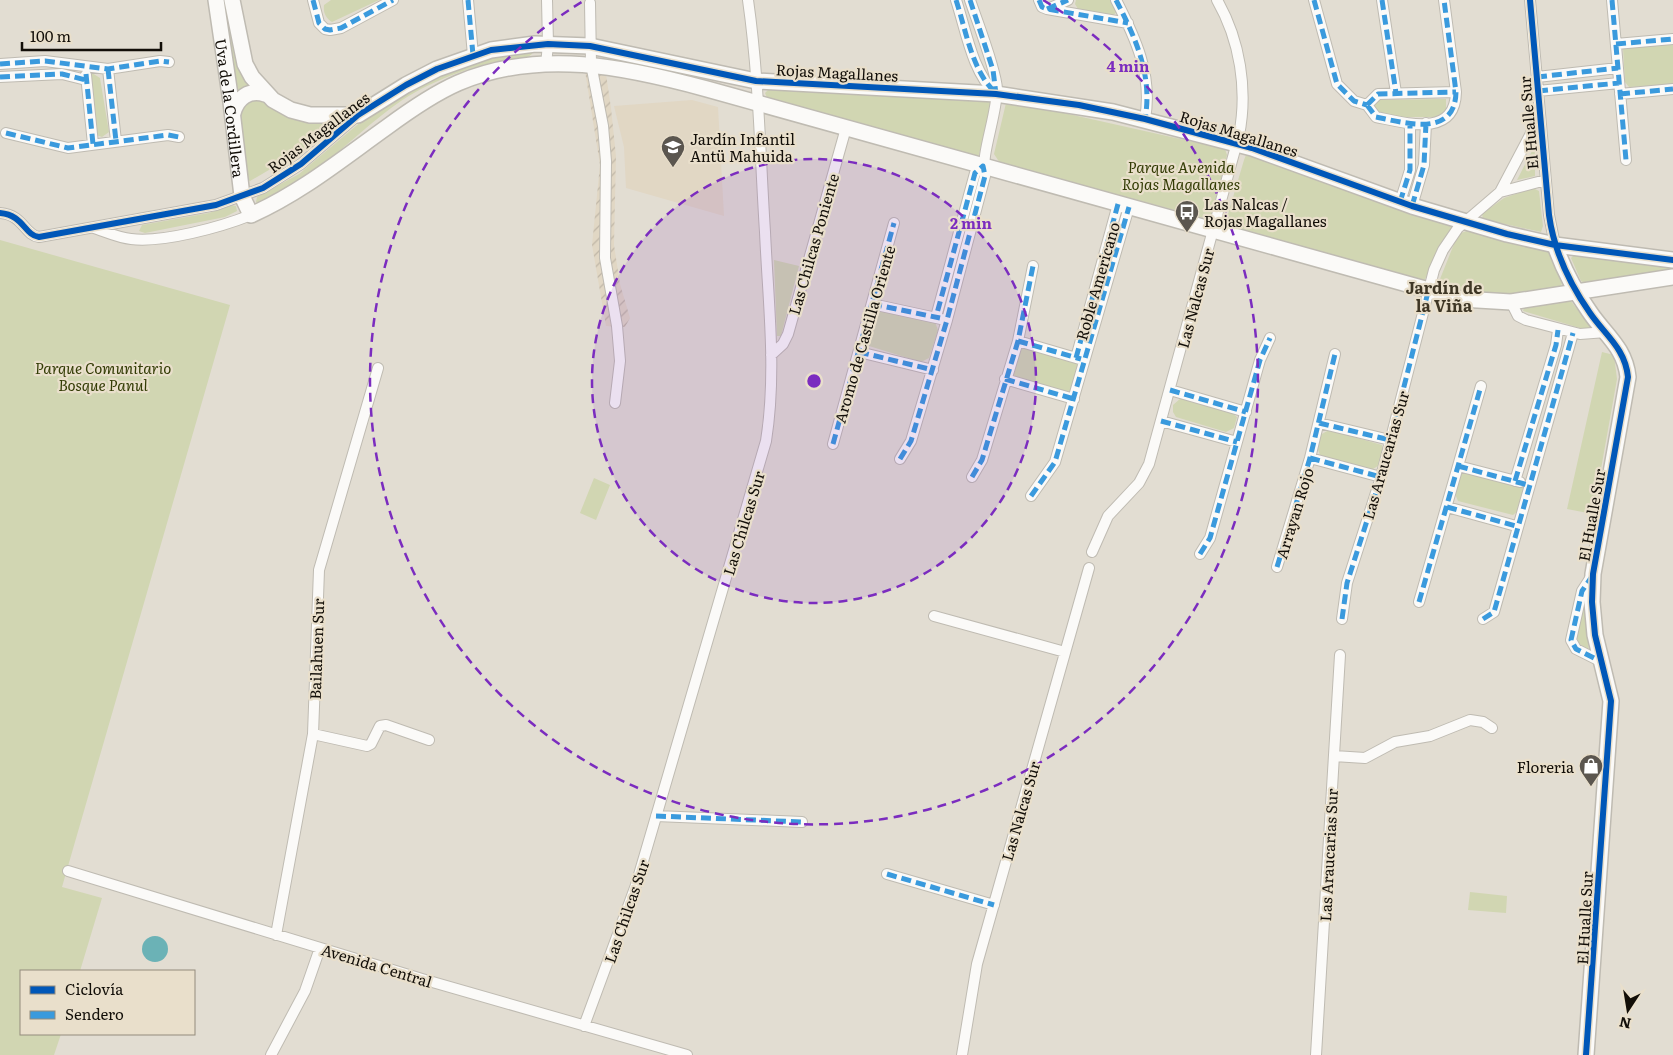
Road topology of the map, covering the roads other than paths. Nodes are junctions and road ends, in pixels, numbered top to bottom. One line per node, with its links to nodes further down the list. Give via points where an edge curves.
1 (216, 0): 47 (street, Uva de la Cordillera)
2 (232, 0): 43 (street, Uva de la Cordillera, via 244,64)
3 (393, 0): 18 (street, via 335,30 320,25)
4 (468, 0): 26 (street)
5 (547, 0): 23 (street)
6 (748, 0): 37 (street, Las Chilcas Sur)
7 (956, 0): 44 (street, via 979,71)
8 (970, 0): 44 (street, via 993,70)
9 (1039, 0): 20 (street)
10 (1068, 0): 20 (street)
11 (1116, 0): 21 (street)
12 (1217, 0): 57 (street, Las Nalcas Sur, via 1240,64 1243,107)
13 (1314, 0): 46 (street, via 1337,84 1354,101)
14 (1382, 0): 42 (street)
15 (1444, 0): 41 (street)
16 (1530, 0): 35 (street, El Hualle Sur)
17 (1612, 0): 24 (street)
18 (316, 1)
19 (590, 3): 25 (street)
20 (1047, 9): 21 (street)
21 (1128, 23): 50 (street, via 1142,58 1147,101)
22 (1673, 39): 24 (street)
23 (548, 44): 25 (street, Rojas Magallanes); 26 (street, Rojas Magallanes, via 509,47); 30 (street)
24 (1616, 44): 32 (street)
25 (590, 46): 29 (street); 37 (street, Rojas Magallanes)
26 (473, 55): 48 (street, Rojas Magallanes, via 406,85)
27 (169, 62): 33 (street)
28 (0, 64): 31 (street, via 45,61)
29 (591, 64): 30 (street, Rojas Magallanes); 45 (street, Rojas Magallanes, via 653,75); 97 (street, via 603,126 605,258 620,361)
30 (546, 65): 67 (street, Rojas Magallanes, via 491,72 444,90 387,127 320,178)
31 (86, 66): 33 (street); 36 (street)
32 (1618, 68): 35 (street); 38 (street)
33 (108, 69): 56 (street)
34 (0, 77): 36 (street, via 62,74)
35 (1537, 77): 40 (street, El Hualle Sur)
36 (86, 80): 58 (street)
37 (756, 81): 44 (street, Rojas Magallanes); 45 (street, Las Chilcas Sur)
38 (1620, 88): 39 (street); 40 (street); 59 (street)
39 (1673, 89)
40 (1538, 90): 49 (street, El Hualle Sur)
41 (1456, 92): 42 (street); 51 (street, via 1450,115 1441,122)
42 (1396, 93): 46 (street, via 1378,94)
43 (265, 94): 47 (street, via 253,92 242,97); 48 (street, Uva de la Cordillera, via 300,113)
44 (996, 94): 50 (street, Rojas Magallanes, via 1079,105); 60 (street, via 993,126)
45 (758, 103): 53 (street, Rojas Magallanes); 89 (street, Las Chilcas Sur)
46 (1367, 105): 52 (street, via 1376,116)
47 (233, 113): 63 (street, Uva de la Cordillera)
48 (358, 115): 63 (street, Rojas Magallanes, via 301,164 263,188)
49 (1539, 118): 61 (street, El Hualle Sur); 62 (street, El Hualle Sur)
50 (1145, 119): 57 (street, Rojas Magallanes)
51 (1426, 123): 52 (street); 64 (street, via 1422,174)
52 (1410, 124): 64 (street)
53 (846, 128): 60 (street, Rojas Magallanes); 89 (street, Las Chilcas Poniente, via 788,334 784,344)
54 (6, 133): 58 (street, via 58,147)
55 (179, 136): 56 (street)
56 (116, 141): 58 (street)
57 (1238, 143): 64 (street, Rojas Magallanes); 71 (street, Las Nalcas Sur)
58 (93, 144)
59 (1626, 160)
60 (983, 166): 65 (street, Rojas Magallanes); 80 (street, via 975,173); 81 (street, via 985,176)
61 (1546, 180): 62 (street, El Hualle Sur); 72 (street, El Hualle Sur)
62 (1500, 192): 68 (street, El Hualle Sur)
63 (242, 196): 67 (street, Uva de la Cordillera); 70 (street, Rojas Magallanes, via 216,205)
64 (1406, 204): 68 (street, Rojas Magallanes)
65 (1124, 206): 71 (street, Rojas Magallanes); 90 (street, Roble Americano)
66 (0, 213): 70 (street, Rojas Magallanes, via 18,218 29,232 39,236)
67 (251, 215): 70 (street, Rojas Magallanes, via 210,228 148,238 129,239)
68 (1464, 222): 72 (street, Rojas Magallanes); 76 (street, El Hualle Sur, via 1441,255)
69 (894, 223): 79 (street, Aromo de Castilla Oriente)
70 (91, 227)
71 (1214, 231): 76 (street, Rojas Magallanes); 95 (street, Las Nalcas Sur)
72 (1555, 245): 73 (street, Rojas Magallanes); 77 (street, El Hualle Sur)
73 (1673, 260)
74 (1033, 266): 86 (street)
75 (1673, 277): 77 (street, Rojas Magallanes)
76 (1428, 292): 78 (street, Rojas Magallanes, via 1476,302); 101 (street, Las Araucarias Sur)
77 (1576, 292): 78 (street, Rojas Magallanes); 84 (street, El Hualle Sur)
78 (1511, 302): 82 (street, via 1520,318)
79 (872, 304): 80 (street); 87 (street, Aromo de Castilla Oriente)
80 (936, 317): 81 (street)
81 (947, 320): 92 (street)
82 (1558, 330): 83 (street); 109 (street)
83 (1573, 332): 84 (street); 110 (street)
84 (1606, 332): 118 (street, El Hualle Sur, via 1625,359 1628,386)
85 (1270, 338): 98 (street, via 1260,360)
86 (1018, 340): 90 (street, Roble Americano); 93 (street)
87 (858, 352): 92 (street); 103 (street, Aromo de Castilla Oriente)
88 (1335, 354): 100 (street, Arrayan Rojo)
89 (771, 355): 130 (street, Las Chilcas Sur, via 771,404 764,450)
90 (1081, 359): 96 (street, Roble Americano)
91 (378, 368): 127 (street, Bailahuen Sur, via 319,570)
92 (933, 370): 105 (street, via 911,441)
93 (1005, 379): 96 (street); 107 (street, via 982,460)
94 (1481, 386): 106 (street)
95 (1170, 390): 98 (street); 99 (street, Las Nalcas Sur)
96 (1074, 400): 111 (street, Roble Americano, via 1056,462)
97 (615, 403)
98 (1246, 412): 102 (street)
99 (1161, 421): 102 (street); 114 (street, Las Nalcas Sur, via 1146,471 1139,484 1108,516)
100 (1319, 423): 101 (street); 104 (street, Arrayan Rojo)
101 (1390, 440): 108 (street, Las Araucarias Sur)
102 (1237, 442): 115 (street, via 1210,538)
103 (832, 444)
104 (1310, 458): 108 (street, Arrayan Rojo); 116 (street, Arrayan Rojo)
105 (900, 459)
106 (1458, 466): 109 (street); 112 (street)
107 (972, 477)
108 (1380, 477): 121 (street, Las Araucarias Sur, via 1347,583)
109 (1515, 481): 110 (street)
110 (1528, 484): 113 (street)
111 (1031, 496)
112 (1447, 507): 113 (street); 119 (street)
113 (1516, 526): 122 (street, via 1494,612)
114 (1092, 552)
115 (1200, 554)
116 (1277, 567)
117 (1089, 568): 123 (street, Las Nalcas Sur)
118 (1593, 574): 125 (street, El Hualle Sur, via 1593,618); 125 (street, El Hualle Sur, via 1582,591 1571,640 1576,649)
119 (1420, 602)
120 (934, 616): 123 (street)
121 (1342, 619)
122 (1483, 619)
123 (1065, 652): 134 (street, Las Nalcas Sur)
124 (1340, 655): 129 (street, Las Araucarias Sur)
125 (1602, 662): 143 (street, El Hualle Sur, via 1611,711)
126 (1492, 728): 129 (street, via 1484,722 1470,720 1430,736 1395,742 1365,758)
127 (313, 734): 128 (street, via 367,746 380,726 386,725); 135 (street, Bailahuen Sur)
128 (429, 740)
129 (1334, 756): 142 (street, Las Araucarias Sur)
130 (656, 816): 131 (street); 137 (street, Las Chilcas Sur, via 634,892)
131 (802, 822)
132 (68, 871): 135 (street, Avenida Central)
133 (887, 874): 134 (street)
134 (994, 905): 141 (street, Las Nalcas Sur, via 977,964)
135 (276, 935): 136 (street, Avenida Central)
136 (320, 948): 137 (street, Avenida Central); 139 (street, via 305,991)
137 (584, 1026): 138 (street, Avenida Central)
138 (675, 1053): 140 (street, Avenida Central)
139 (271, 1055)
140 (687, 1055)
141 (962, 1055)
142 (1316, 1055)
143 (1586, 1055)

